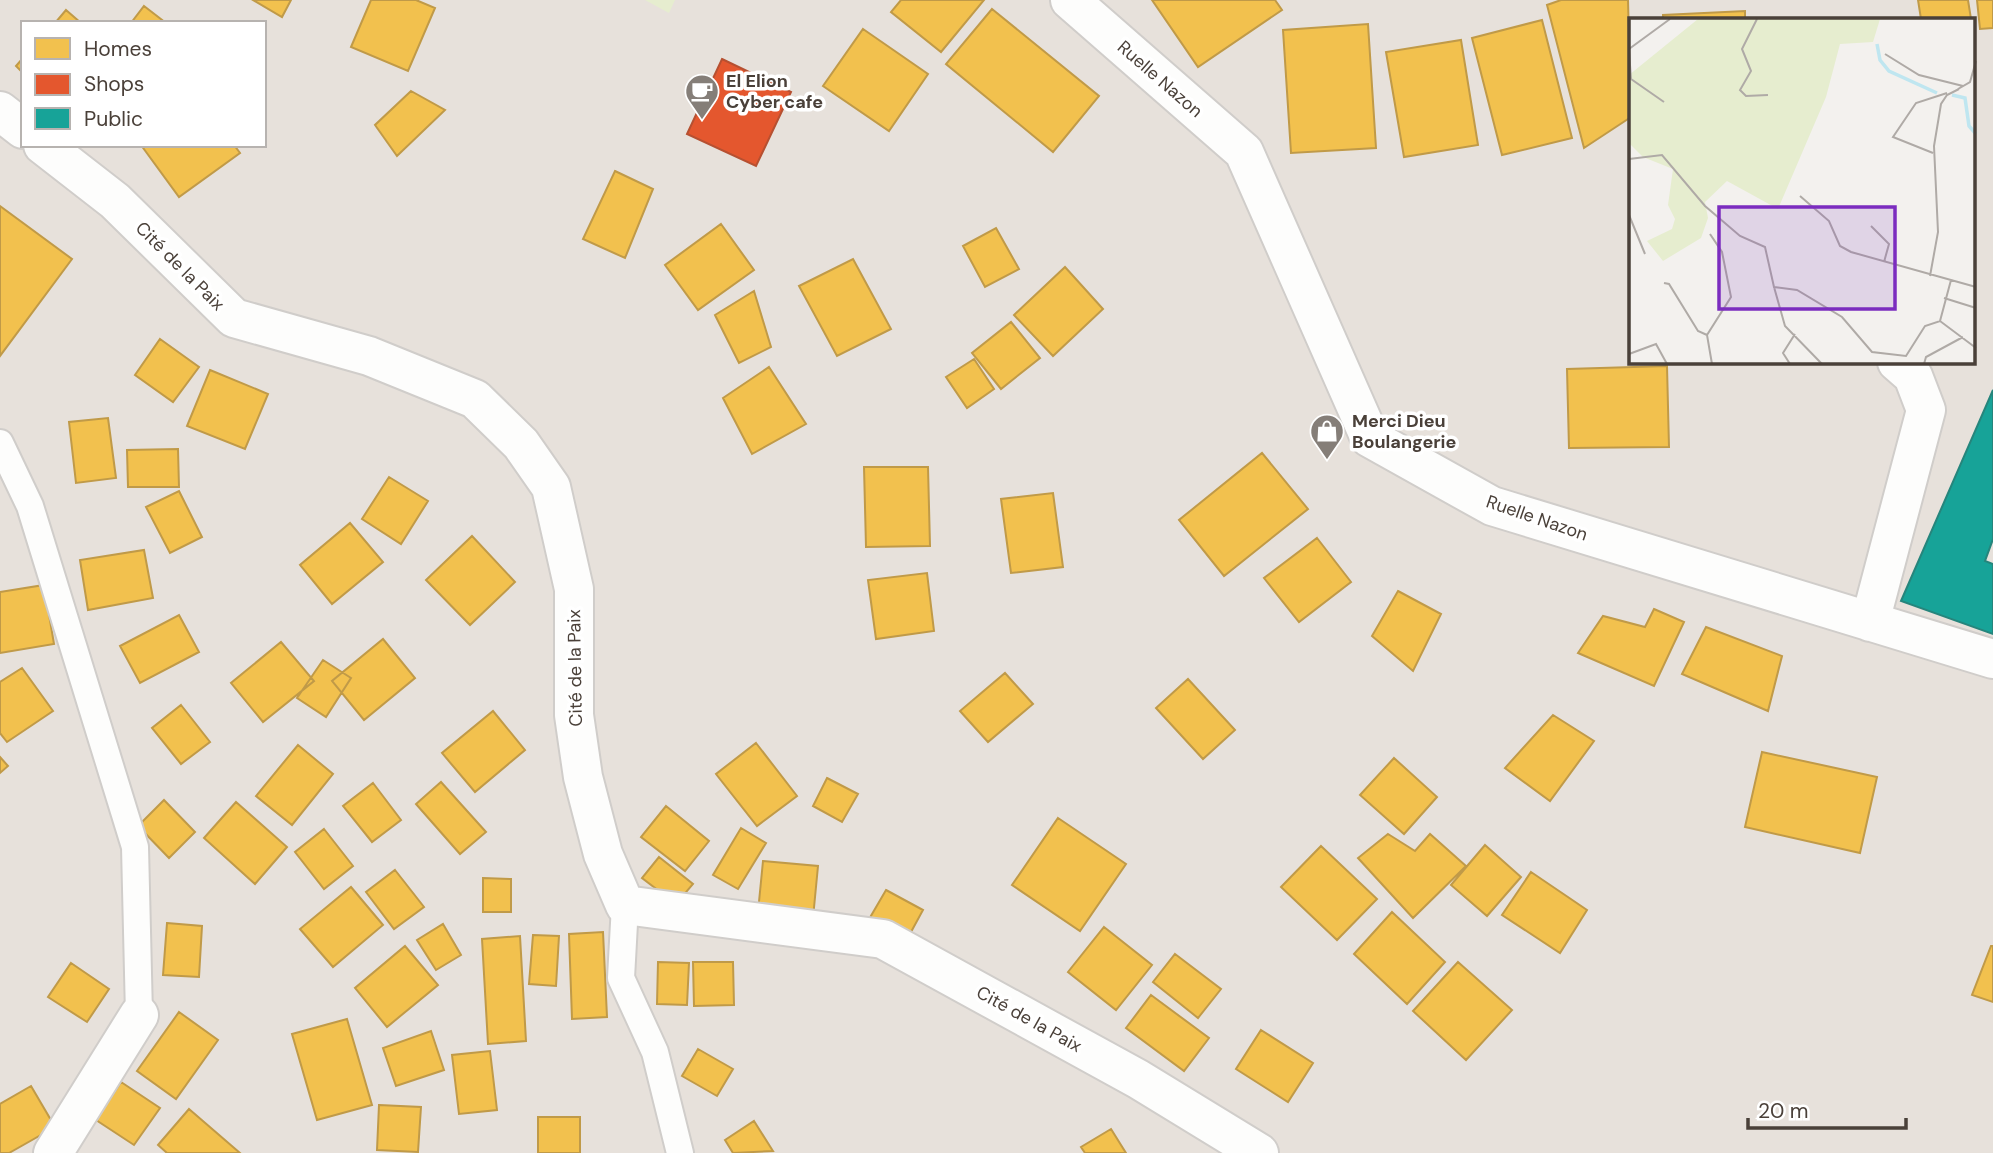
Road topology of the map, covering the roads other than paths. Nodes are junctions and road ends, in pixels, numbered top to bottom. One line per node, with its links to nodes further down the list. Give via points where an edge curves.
1 (1069, 0): 7 (street, Ruelle Nazon, via 1244,152 1370,438 1492,506)
2 (0, 111): 3 (street)
3 (21, 127)
4 (46, 147): 9 (street, Cité de la Paix, via 115,201 234,318 369,356 475,399 521,444 551,486 574,589 574,715 583,777 603,854)
5 (1899, 364): 7 (street, via 1913,376 1926,410)
6 (0, 443): 10 (lane, via 30,506 135,847)
7 (1870, 622): 8 (street, Ruelle Nazon)
8 (1993, 659)
9 (625, 905): 12 (lane, via 621,978 655,1052); 13 (street, Cité de la Paix, via 883,939 1139,1079)
10 (139, 1015): 11 (street)
11 (53, 1153)
12 (680, 1153)
13 (1259, 1153)

